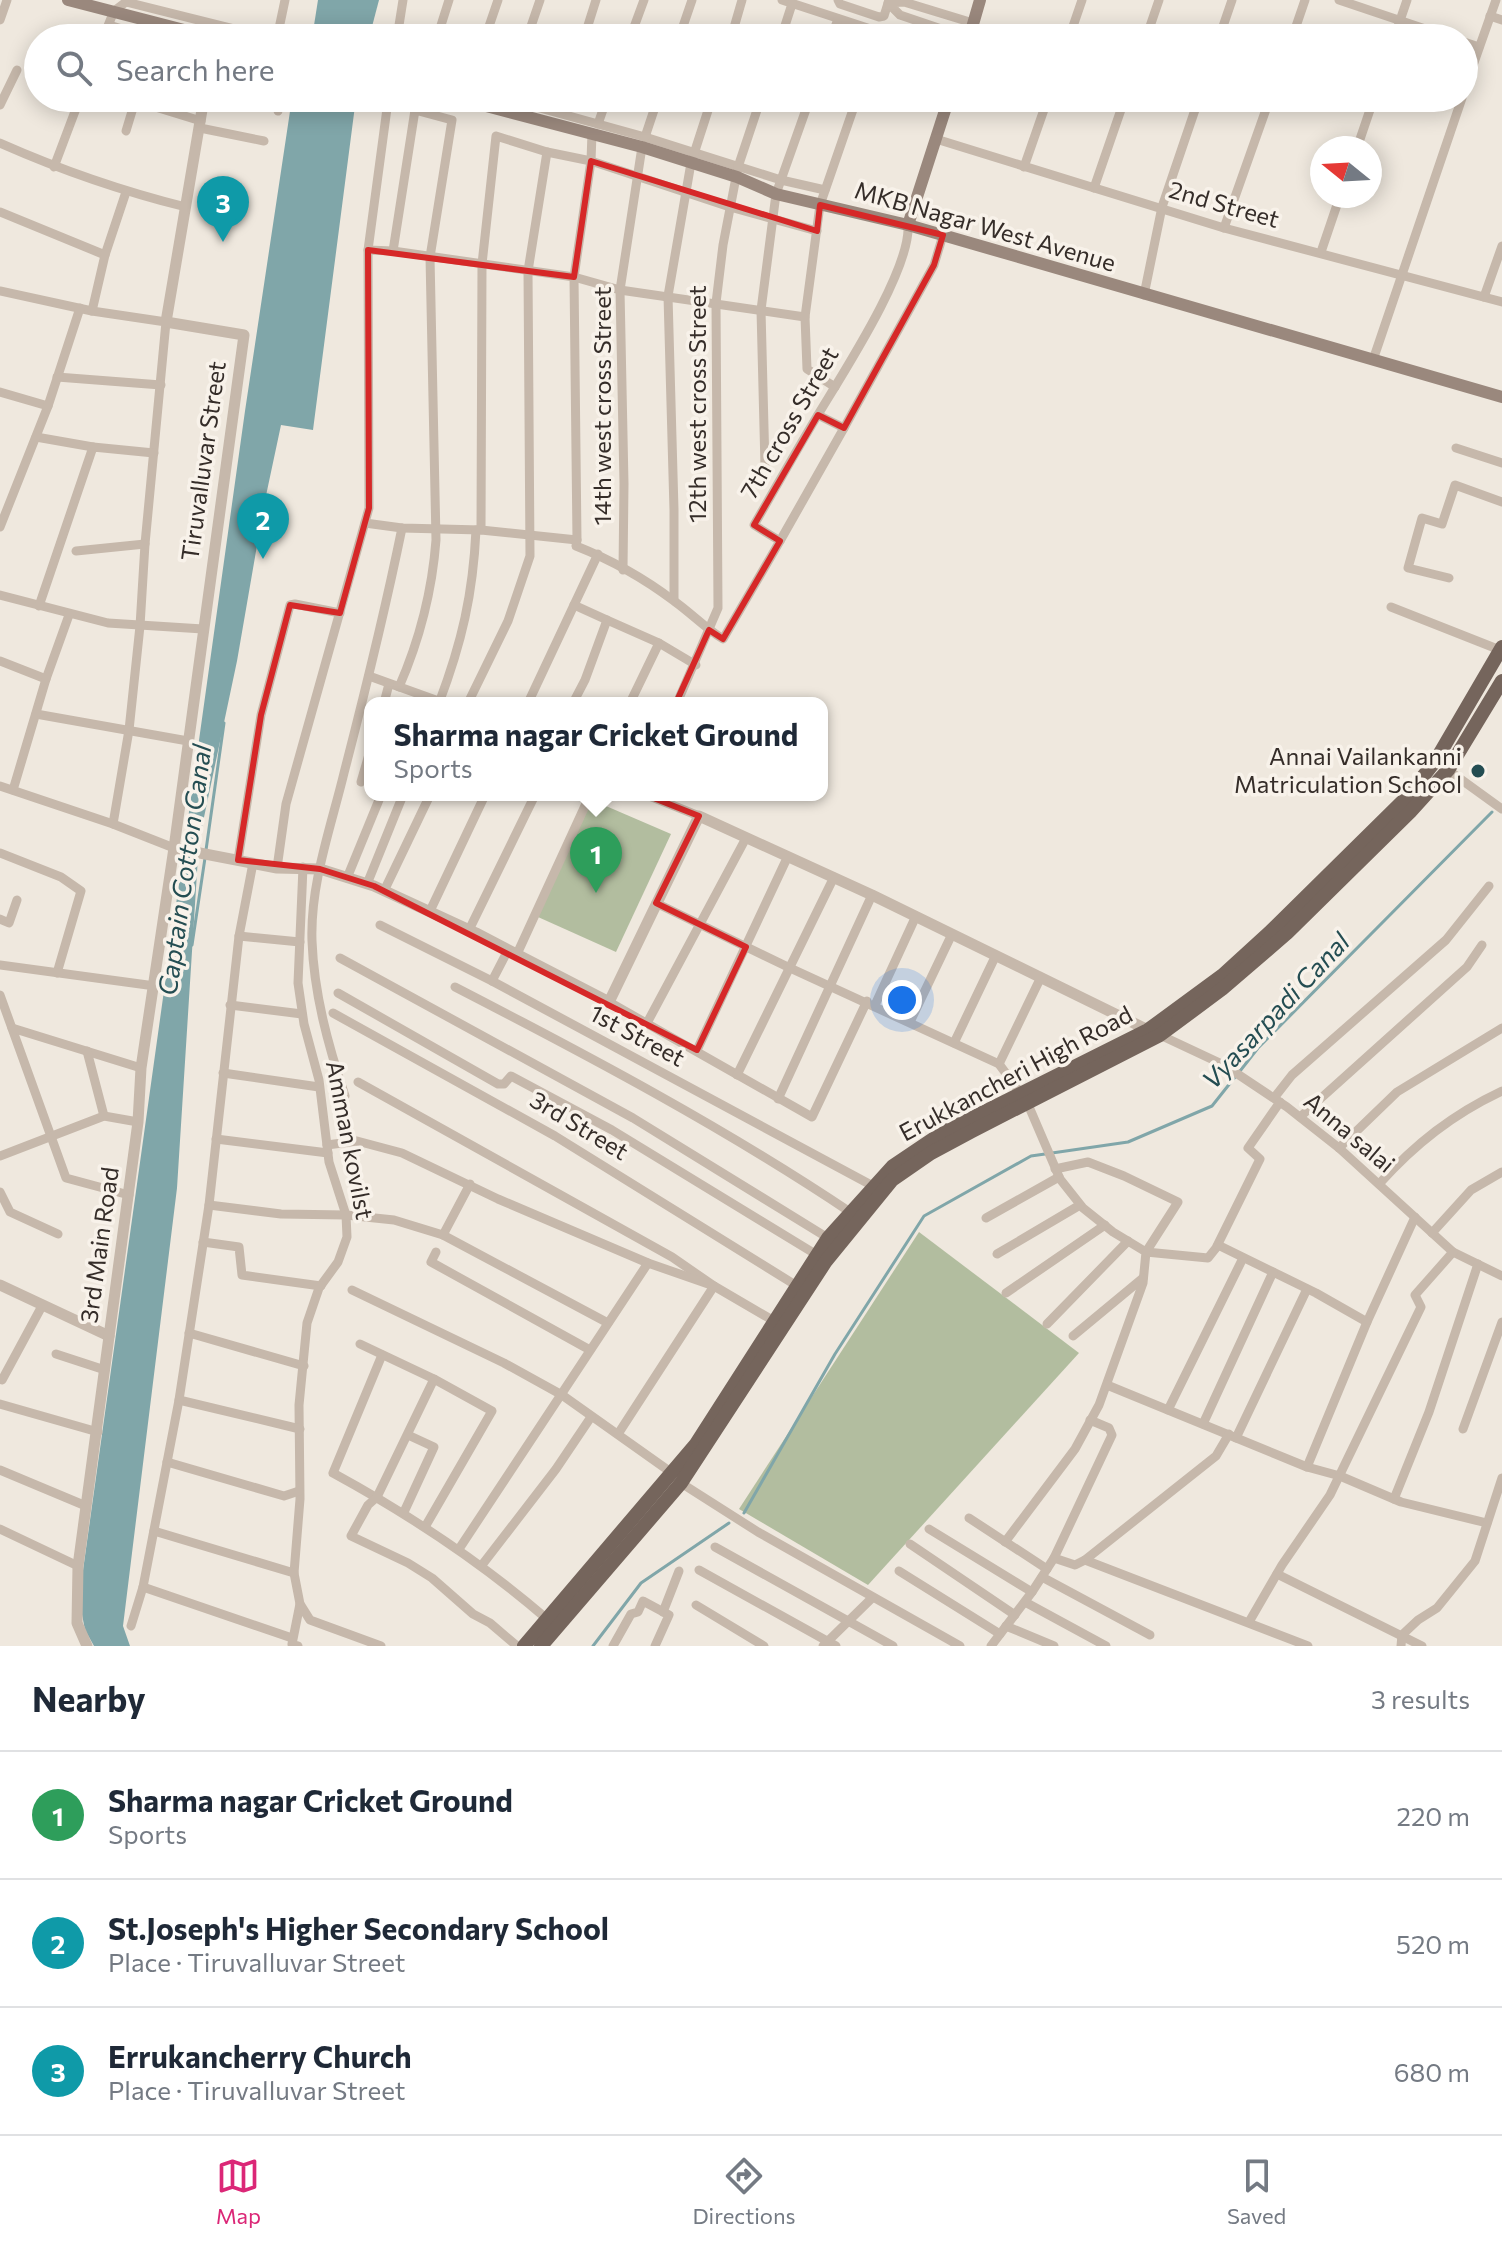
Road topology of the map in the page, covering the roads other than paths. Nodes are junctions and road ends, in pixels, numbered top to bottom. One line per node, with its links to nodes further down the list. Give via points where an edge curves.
1 (7, 0): 26 (street)
2 (68, 0): 23 (main road)
3 (285, 0): 33 (street)
4 (403, 0): 34 (street)
5 (449, 0): 35 (street)
6 (498, 0): 36 (street)
7 (540, 0): 37 (street)
8 (596, 0): 38 (street)
9 (644, 0): 39 (street)
10 (692, 0): 40 (street)
11 (742, 0): 41 (street)
12 (838, 0): 22 (street, via 879,17)
13 (980, 0): 29 (main road)
14 (1082, 0): 46 (street)
15 (1159, 0): 47 (street)
16 (1232, 0): 48 (street)
17 (1305, 0): 49 (street)
18 (1339, 0): 28 (street)
19 (1407, 0): 28 (street)
20 (1496, 0): 24 (street)
21 (787, 2): 25 (street); 42 (street)
22 (889, 2): 29 (street); 45 (street, via 900,15)
23 (114, 11): 30 (street); 31 (main road); 32 (street, via 126,2)
24 (1490, 16): 27 (street); 52 (street)
25 (838, 19): 43 (street); 44 (street)
26 (0, 20)
27 (1502, 20)
28 (1400, 21): 50 (street); 51 (street)
29 (973, 23)
30 (109, 24)
31 (163, 24)
32 (214, 24)
33 (280, 24)
34 (399, 24)
35 (441, 24)
36 (490, 24)
37 (532, 24)
38 (588, 24)
39 (635, 24)
40 (684, 24)
41 (735, 24)
42 (783, 24)
43 (836, 24)
44 (850, 24)
45 (927, 24)
46 (1074, 24)
47 (1151, 24)
48 (1224, 24)
49 (1297, 24)
50 (1399, 24)
51 (1409, 24)
52 (1479, 47): 53 (street)
53 (1478, 50)
54 (17, 70): 55 (street)
55 (0, 105)
56 (75, 112): 91 (street)
57 (132, 112): 82 (street)
58 (169, 112): 79 (street)
59 (202, 112): 79 (street)
60 (387, 112): 113 (street)
61 (415, 112): 114 (street)
62 (422, 112): 117 (street, via 452,120)
63 (522, 112): 80 (main road, MKB Nagar West Avenue)
64 (557, 112): 78 (street)
65 (602, 112): 81 (street)
66 (653, 112): 86 (street, 14th west cross Street)
67 (708, 112): 89 (street)
68 (756, 112): 93 (street, 12th west cross Street)
69 (805, 112): 95 (street)
70 (852, 112): 97 (street)
71 (945, 112): 84 (main road)
72 (1043, 112): 92 (street)
73 (1120, 112): 96 (street)
74 (1194, 112): 104 (street)
75 (1265, 112): 109 (street)
76 (1369, 112): 83 (street)
77 (1457, 112): 120 (street)
78 (561, 113): 80 (street)
79 (200, 124): 85 (street); 102 (street)
80 (579, 124): 81 (main road, MKB Nagar West Avenue)
81 (595, 129): 86 (main road, MKB Nagar West Avenue); 90 (street)
82 (126, 131)
83 (1361, 136)
84 (936, 139): 92 (street, 2nd Street); 108 (main road)
85 (264, 141)
86 (643, 142): 89 (main road, MKB Nagar West Avenue); 94 (street, 14th west cross Street)
87 (0, 143): 91 (street)
88 (547, 152): 90 (street); 118 (street, via 496,136); 119 (street)
89 (693, 158): 93 (main road, MKB Nagar West Avenue); 99 (street)
90 (591, 161): 94 (street); 121 (street)
91 (54, 167): 98 (street)
92 (1024, 167): 96 (street, 2nd Street)
93 (737, 172): 95 (street); 100 (main road, MKB Nagar West Avenue); 103 (street, 12th west cross Street)
94 (637, 178): 99 (street); 122 (street, 14th west cross Street)
95 (781, 180): 97 (street); 100 (street)
96 (1094, 188): 104 (street, 2nd Street)
97 (825, 190): 101 (street)
98 (126, 192): 102 (street); 116 (street)
99 (686, 193): 103 (street); 125 (street)
100 (776, 194): 101 (main road, MKB Nagar West Avenue); 107 (street)
101 (820, 205): 108 (main road, MKB Nagar West Avenue); 110 (street)
102 (186, 207): 133 (street)
103 (730, 207): 107 (street); 128 (street, 12th west cross Street)
104 (1162, 207): 109 (street, 2nd Street); 124 (street)
105 (1336, 208): 115 (street)
106 (0, 212): 116 (street)
107 (772, 220): 110 (street); 130 (street)
108 (908, 225): 111 (main road, MKB Nagar West Avenue); 137 (street, 7th cross Street, via 898,271)
109 (1224, 228): 115 (street, 2nd Street)
110 (817, 231): 132 (street)
111 (943, 235): 124 (main road, MKB Nagar West Avenue); 142 (street, via 934,265)
112 (1502, 246): 126 (street)
113 (368, 250): 114 (street); 150 (street)
114 (393, 251): 117 (street)
115 (1321, 252): 120 (street, 2nd Street)
116 (105, 255): 131 (street)
117 (430, 257): 118 (street); 153 (street)
118 (482, 264): 119 (street); 154 (street)
119 (528, 271): 121 (street); 155 (street)
120 (1400, 275): 126 (street, 2nd Street); 134 (street)
121 (574, 277): 122 (street); 156 (street)
122 (620, 290): 125 (street); 161 (street, 14th west cross Street)
123 (0, 291): 129 (street)
124 (1144, 295): 134 (main road, MKB Nagar West Avenue)
125 (668, 296): 128 (street); 164 (street)
126 (1484, 297): 127 (street, 2nd Street)
127 (1502, 302)
128 (716, 303): 130 (street); 173 (street, 12th west cross Street, via 718,608)
129 (80, 308): 131 (street); 135 (street)
130 (761, 310): 132 (street); 148 (street)
131 (92, 311): 133 (street)
132 (805, 317): 137 (street, via 807,369)
133 (166, 322): 136 (street); 172 (street, Tiruvalluvar Street, via 244,335)
134 (1373, 360): 139 (main road, MKB Nagar West Avenue)
135 (57, 377): 136 (street); 140 (street)
136 (161, 385): 146 (street)
137 (835, 387): 141 (street, 7th cross Street)
138 (0, 392): 140 (street)
139 (1502, 397)
140 (48, 406): 143 (street)
141 (818, 415): 142 (street); 157 (street, 7th cross Street, via 754,525)
142 (844, 428): 157 (street)
143 (36, 437): 144 (street); 151 (street)
144 (93, 447): 146 (street); 166 (street)
145 (1456, 448): 147 (street)
146 (154, 453): 158 (street)
147 (1502, 463)
148 (765, 467)
149 (1502, 502): 162 (street, via 1455,485 1442,524 1422,518 1408,568)
150 (365, 523): 152 (street); 168 (street)
151 (1, 524)
152 (402, 528): 153 (street); 178 (street)
153 (434, 528): 154 (street); 181 (street, via 427,610)
154 (479, 530): 155 (street); 184 (street, via 468,613)
155 (530, 534): 156 (street); 185 (street, via 522,585)
156 (577, 540): 160 (street, via 576,546)
157 (780, 541): 173 (street, via 723,639)
158 (145, 544): 159 (street); 171 (street)
159 (76, 551)
160 (598, 554): 161 (street); 165 (street)
161 (623, 570): 164 (street)
162 (1449, 578)
163 (0, 595): 166 (street)
164 (674, 600): 173 (street)
165 (574, 605): 170 (street); 186 (street)
166 (39, 606): 169 (street)
167 (1391, 607): 175 (street)
168 (340, 613): 212 (street, via 290,605 261,715); 215 (street, via 286,804)
169 (69, 615): 171 (street); 179 (street)
170 (607, 620): 174 (street); 187 (street)
171 (140, 626): 172 (street); 191 (street)
172 (203, 629): 192 (street, Tiruvalluvar Street)
173 (709, 630): 177 (street, 12th west cross Street)
174 (659, 643): 177 (street); 188 (street)
175 (1501, 649): 258 (main road, Erukkancheri High Road, via 1436,760 1407,797 1258,944)
176 (0, 661): 179 (street)
177 (696, 665): 189 (street, 12th west cross Street)
178 (369, 676): 181 (street); 216 (street)
179 (46, 679): 190 (street)
180 (1502, 681): 193 (main road)
181 (394, 686): 182 (street); 183 (street)
182 (388, 697)
183 (413, 697)
184 (443, 697)
185 (471, 697)
186 (531, 697)
187 (576, 697)
188 (633, 697)
189 (680, 697)
190 (36, 714): 191 (street); 197 (street)
191 (129, 730): 192 (street); 207 (street)
192 (188, 741): 209 (street, Tiruvalluvar Street)
193 (1448, 770): 205 (street); 258 (main road, via 1287,933 1222,989)
194 (364, 772): 195 (street)
195 (361, 782)
196 (0, 786): 197 (street)
197 (13, 790): 207 (street)
198 (379, 801): 218 (street)
199 (401, 801): 219 (street)
200 (427, 801): 221 (street)
201 (482, 801): 225 (street)
202 (532, 801): 230 (street)
203 (587, 801): 236 (street)
204 (662, 801): 206 (street)
205 (1502, 809)
206 (699, 816): 208 (street); 224 (street)
207 (113, 824): 209 (street)
208 (746, 838): 211 (street); 228 (street)
209 (178, 849): 212 (street); 245 (street, 3rd Main Road)
210 (0, 853): 241 (street, via 61,877 81,891)
211 (788, 856): 217 (street); 235 (street)
212 (238, 860): 213 (street)
213 (253, 863): 215 (street); 232 (street)
214 (303, 867): 215 (street); 216 (street); 233 (street, Amman kovilst)
215 (277, 868)
216 (320, 869): 218 (street); 269 (street, via 312,938 315,975)
217 (834, 877): 222 (street); 240 (street)
218 (347, 878): 219 (street)
219 (367, 884): 221 (street)
220 (1489, 886): 272 (street, via 1446,940 1292,1075)
221 (384, 891): 225 (street)
222 (872, 895): 226 (street); 244 (street)
223 (17, 900): 227 (street, via 9,923)
224 (656, 903): 228 (street); 249 (street)
225 (430, 911): 230 (street)
226 (916, 916): 231 (street); 250 (street)
227 (0, 919)
228 (700, 924): 235 (street); 255 (street)
229 (380, 925): 243 (street, 1st Street)
230 (469, 930): 236 (street)
231 (952, 934): 237 (street); 254 (street)
232 (239, 936): 233 (street); 251 (street)
233 (300, 942): 253 (street, Amman kovilst)
234 (1482, 945): 274 (street, via 1467,967)
235 (746, 947): 240 (street); 260 (street)
236 (512, 952): 243 (street); 249 (street)
237 (996, 955): 242 (street); 259 (street)
238 (340, 958): 298 (street, via 633,1118)
239 (0, 965): 241 (street)
240 (790, 968): 244 (street); 265 (street)
241 (57, 973): 245 (street)
242 (1041, 977): 258 (street); 262 (street)
243 (492, 981): 285 (street, 1st Street)
244 (831, 985): 250 (street); 271 (street)
245 (155, 986): 263 (street, 3rd Main Road)
246 (455, 987): 290 (street, via 618,1074)
247 (338, 993): 306 (street, via 498,1084 511,1076 559,1099)
248 (0, 995): 256 (street)
249 (609, 1002): 255 (street)
250 (871, 1003): 254 (street); 271 (street, via 812,1117)
251 (230, 1005): 253 (street); 264 (street)
252 (333, 1013): 315 (street, 3rd Street, via 555,1136)
253 (302, 1014): 267 (street, Amman kovilst)
254 (910, 1022): 259 (street)
255 (647, 1023): 260 (street)
256 (12, 1028): 261 (street); 276 (street)
257 (1502, 1028): 278 (street, via 1397,1092)
258 (1154, 1032): 270 (main road, Erukkancheri High Road); 272 (street, Anna salai)
259 (954, 1043): 262 (street)
260 (697, 1050): 265 (street)
261 (87, 1051): 263 (street); 273 (street)
262 (999, 1064): 270 (street)
263 (141, 1068): 275 (street, 3rd Main Road)
264 (223, 1073): 267 (street); 277 (street)
265 (737, 1075): 271 (street)
266 (358, 1082): 314 (street, via 672,1257)
267 (319, 1087): 279 (street, Amman kovilst)
268 (1502, 1091): 284 (street, via 1440,1126)
269 (345, 1096)
270 (1024, 1097): 282 (street); 285 (main road, Erukkancheri High Road, via 910,1153); 355 (main road, via 892,1180 826,1261)
271 (778, 1099)
272 (1277, 1100): 274 (street, Anna salai); 301 (street, via 1248,1148 1260,1159)
273 (104, 1116): 275 (street); 276 (street)
274 (1300, 1117): 278 (street, Anna salai)
275 (138, 1122): 287 (street, 3rd Main Road)
276 (52, 1137): 280 (street); 287 (street, via 66,1178)
277 (216, 1139): 279 (street); 288 (street)
278 (1339, 1148): 284 (street, Anna salai)
279 (327, 1149): 283 (street, via 357,1141 402,1153); 291 (street, Amman kovilst)
280 (0, 1156)
281 (1502, 1172): 295 (street, via 1471,1190)
282 (1057, 1173): 289 (street); 293 (street); 303 (street, via 1088,1162 1178,1202)
283 (470, 1184): 297 (street); 308 (street)
284 (1379, 1184): 292 (street, Anna salai)
285 (873, 1186): 290 (main road, Erukkancheri High Road)
286 (0, 1192): 296 (street, via 10,1212)
287 (129, 1195): 327 (street, 3rd Main Road)
288 (209, 1205): 291 (street); 300 (street)
289 (1080, 1205): 294 (street); 305 (street)
290 (850, 1212): 298 (main road, Erukkancheri High Road)
291 (346, 1215): 297 (street, via 394,1220); 313 (street, Amman kovilst, via 346,1246)
292 (1415, 1217): 295 (street, Anna salai); 322 (street)
293 (986, 1218)
294 (1105, 1225): 299 (street); 319 (street)
295 (1432, 1233): 304 (street, Anna salai)
296 (58, 1234)
297 (443, 1235): 324 (street)
298 (828, 1238): 306 (main road, Erukkancheri High Road)
299 (1128, 1241): 303 (street); 325 (street)
300 (203, 1242): 313 (street, via 239,1247 242,1275); 326 (street)
301 (1218, 1245): 303 (street, via 1208,1258); 307 (street)
302 (436, 1252): 330 (street, via 431,1262)
303 (1146, 1252): 312 (street)
304 (1453, 1252): 309 (street, Anna salai); 354 (street, via 1415,1295 1421,1307)
305 (997, 1254)
306 (817, 1255): 315 (main road, Erukkancheri High Road)
307 (1243, 1258): 310 (street); 341 (street)
308 (648, 1263): 314 (street); 324 (street)
309 (1478, 1264): 311 (street, Anna salai); 359 (street)
310 (1273, 1272): 317 (street); 344 (street)
311 (1502, 1276)
312 (1143, 1278): 328 (street); 337 (street)
313 (321, 1286): 333 (street, Amman kovilst, via 307,1323)
314 (714, 1286): 321 (street); 348 (street)
315 (797, 1286): 321 (main road, Erukkancheri High Road)
316 (1, 1287): 320 (street)
317 (1307, 1289): 322 (street); 350 (street)
318 (352, 1290): 338 (street)
319 (1006, 1293)
320 (42, 1306): 327 (street); 336 (street)
321 (774, 1321): 355 (main road, Erukkancheri High Road)
322 (1367, 1322): 352 (street)
323 (1502, 1322): 346 (street)
324 (608, 1323): 330 (street)
325 (1047, 1324)
326 (189, 1333): 333 (street); 339 (street)
327 (109, 1336): 334 (street, 3rd Main Road)
328 (1073, 1336)
329 (360, 1344): 332 (street)
330 (590, 1350): 338 (street)
331 (56, 1354): 334 (street)
332 (382, 1355): 335 (street); 358 (street, via 333,1473)
333 (304, 1366): 345 (street, Amman kovilst)
334 (105, 1370): 347 (street, 3rd Main Road)
335 (434, 1379): 349 (street); 364 (street, via 492,1411)
336 (2, 1380)
337 (1107, 1385): 341 (street); 343 (street)
338 (559, 1395): 342 (street); 371 (street)
339 (179, 1400): 345 (street); 351 (street)
340 (1, 1408): 347 (street)
341 (1168, 1410): 344 (street)
342 (591, 1417): 348 (street); 374 (street)
343 (1090, 1420): 368 (street, via 1075,1449); 372 (street, via 1109,1428 1112,1435)
344 (1203, 1424): 350 (street)
345 (300, 1429): 357 (street, Amman kovilst)
346 (1463, 1429)
347 (98, 1432): 360 (street, 3rd Main Road)
348 (618, 1434): 355 (street)
349 (408, 1435): 358 (street); 361 (street, via 434,1447)
350 (1232, 1436): 352 (street); 373 (street, via 1216,1456)
351 (167, 1462): 357 (street, via 284,1496); 367 (street)
352 (1307, 1467): 354 (street)
353 (0, 1470): 360 (street)
354 (1340, 1476): 359 (street); 381 (street)
355 (677, 1478): 384 (street); 390 (main road, Erukkancheri High Road); 403 (main road)
356 (1502, 1478): 363 (street)
357 (299, 1491): 379 (street, Amman kovilst)
358 (377, 1497): 361 (street); 401 (street, via 351,1536 432,1578)
359 (1394, 1499): 363 (street)
360 (86, 1506): 375 (street, 3rd Main Road)
361 (404, 1512): 364 (street)
362 (969, 1518): 368 (street)
363 (1487, 1523): 396 (street, via 1475,1561 1437,1608)
364 (425, 1527): 371 (street)
365 (0, 1529): 375 (street)
366 (929, 1529): 383 (street)
367 (154, 1531): 379 (street); 382 (street)
368 (1005, 1542): 380 (street)
369 (910, 1544): 389 (street)
370 (715, 1547): 391 (street)
371 (459, 1549): 374 (street)
372 (1054, 1558): 373 (street, via 1075,1565); 380 (street)
373 (1085, 1560): 392 (street)
374 (482, 1565): 390 (street)
375 (78, 1566): 399 (street, 3rd Main Road, via 77,1623)
376 (699, 1570): 398 (street)
377 (679, 1571): 388 (street)
378 (899, 1571): 394 (street)
379 (294, 1573): 386 (street, Amman kovilst)
380 (1045, 1573): 383 (street); 395 (street)
381 (1277, 1574): 392 (street); 396 (street)
382 (143, 1587): 393 (street); 397 (street)
383 (1032, 1592): 385 (street)
384 (872, 1598): 391 (street); 408 (street)
385 (1025, 1602): 389 (street); 411 (street)
386 (300, 1604): 397 (street); 400 (street, via 310,1620)
387 (696, 1605): 406 (street)
388 (663, 1612): 404 (street, via 643,1601); 405 (street, via 669,1615)
389 (1015, 1615): 394 (street)
390 (547, 1619): 402 (main road, Erukkancheri High Road)
391 (846, 1622): 398 (street); 407 (street)
392 (1249, 1622): 412 (street)
393 (131, 1626)
394 (1003, 1630): 409 (street); 410 (street)
395 (1150, 1635)
396 (1401, 1641): 413 (street)
397 (295, 1642)
398 (829, 1644)
399 (87, 1646)
400 (381, 1646)
401 (517, 1646)
402 (524, 1646)
403 (541, 1646)
404 (613, 1646)
405 (655, 1646)
406 (764, 1646)
407 (893, 1646)
408 (960, 1646)
409 (991, 1646)
410 (1054, 1646)
411 (1106, 1646)
412 (1308, 1646)
413 (1422, 1646)

